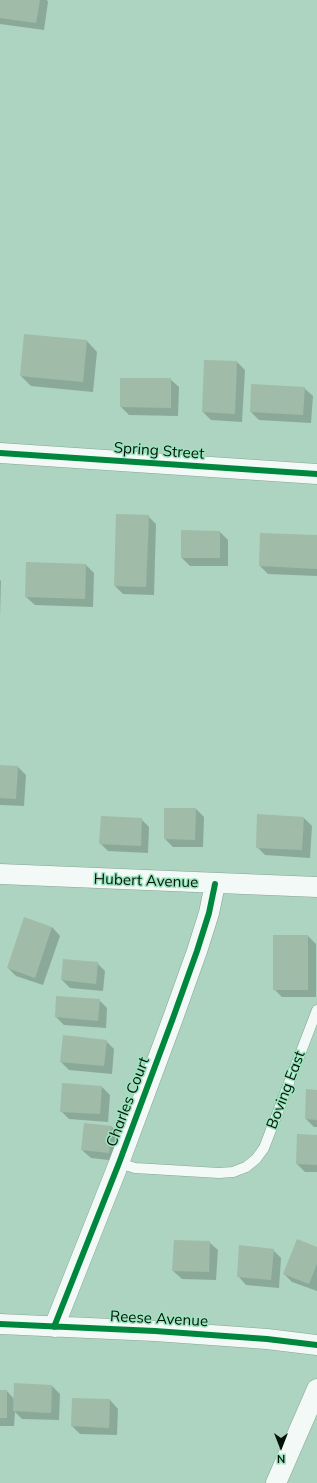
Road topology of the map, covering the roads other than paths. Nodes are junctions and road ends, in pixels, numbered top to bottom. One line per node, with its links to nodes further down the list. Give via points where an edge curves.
1 (0, 453): 2 (street, Spring Street)
2 (317, 474)
3 (0, 874): 4 (street, Hubert Avenue)
4 (215, 884): 5 (street, Hubert Avenue); 7 (street, Charles Court, via 197,951)
5 (317, 887)
6 (317, 1010): 7 (lane, Boving East, via 264,1148 246,1167 219,1174 135,1168)
7 (119, 1163): 9 (street, Charles Court)
8 (0, 1324): 9 (street, Reese Avenue)
9 (54, 1326): 10 (street, Reese Avenue, via 155,1330)
10 (317, 1345)
11 (317, 1389): 12 (street)
12 (276, 1483)

